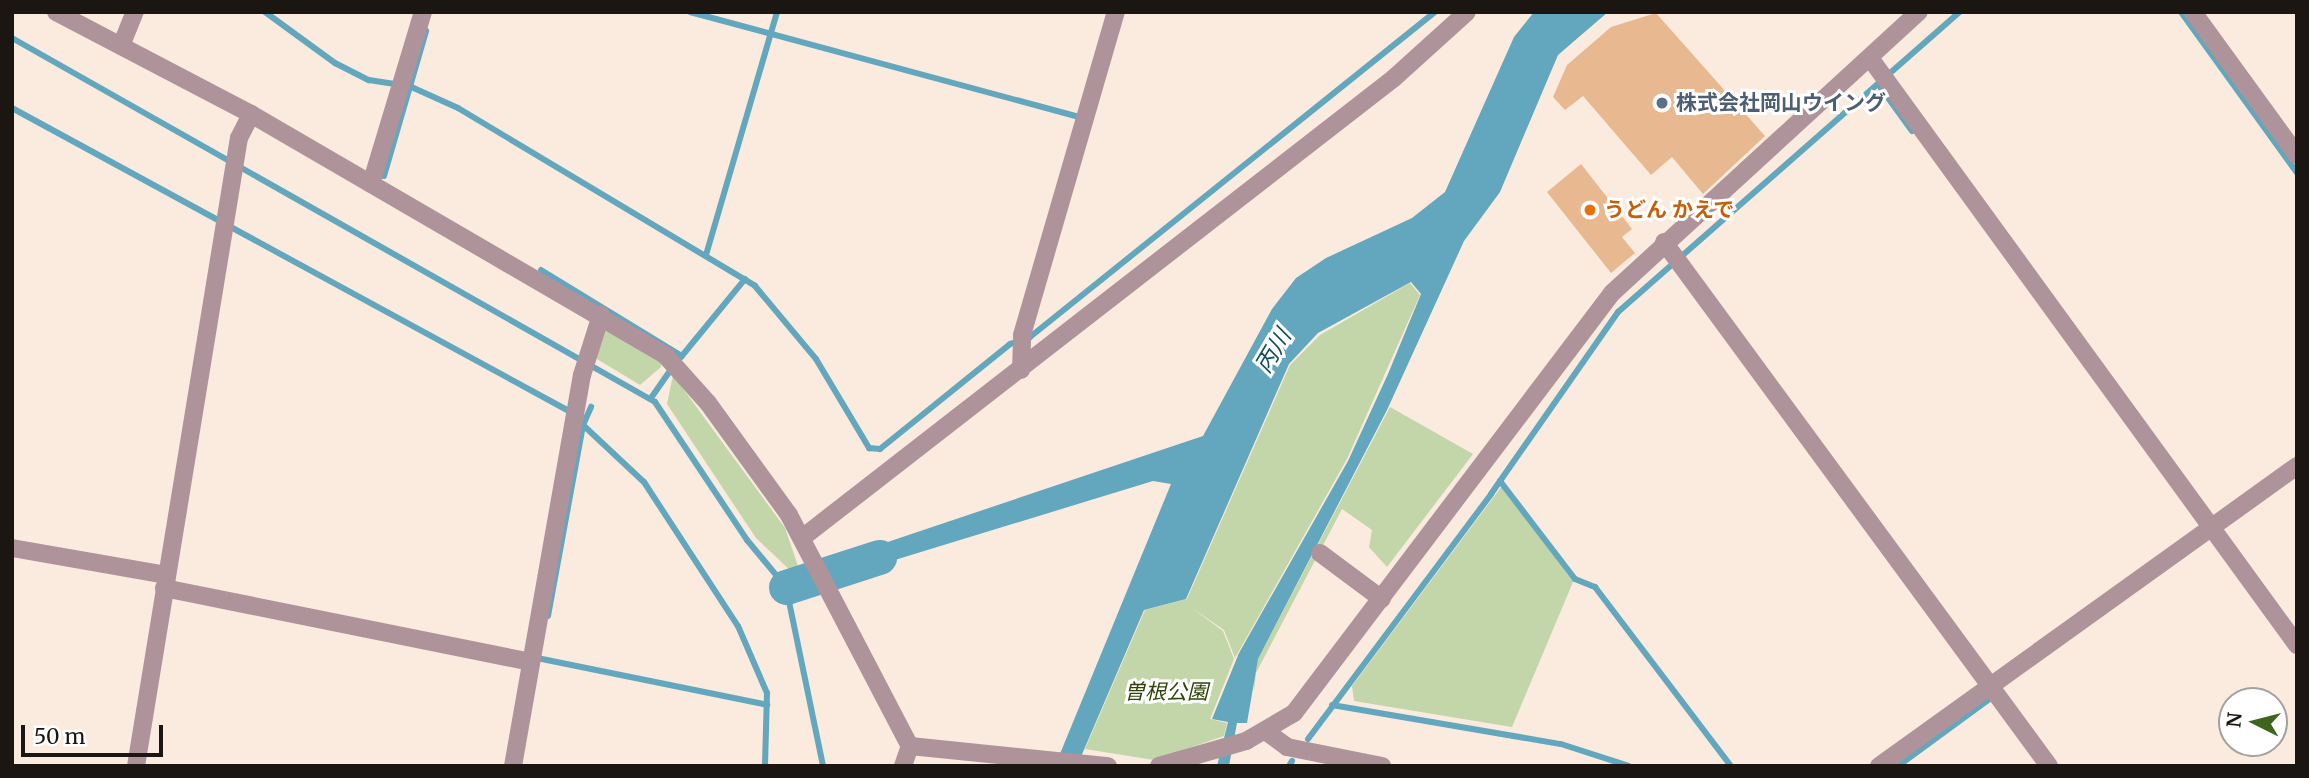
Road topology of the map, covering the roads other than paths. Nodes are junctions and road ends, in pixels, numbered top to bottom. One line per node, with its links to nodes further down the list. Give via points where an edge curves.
1 (56, 12): 8 (street)
2 (135, 12): 8 (street)
3 (424, 12): 12 (street)
4 (1116, 12): 15 (street, via 1020,341)
5 (1467, 12): 15 (street, via 1394,78)
6 (1919, 12): 9 (street)
7 (2193, 12): 11 (street)
8 (121, 46): 10 (street)
9 (1879, 71): 13 (street); 17 (street)
10 (251, 114): 12 (street); 21 (street, via 239,138)
11 (2297, 155)
12 (371, 184): 14 (street)
13 (1664, 242): 22 (street, via 1595,312); 25 (street)
14 (601, 315): 18 (street, via 674,364); 24 (street, via 585,363)
15 (1021, 370): 18 (street)
16 (2297, 466): 17 (street)
17 (2212, 531): 23 (street); 25 (street)
18 (802, 538): 27 (street)
19 (12, 548): 21 (street)
20 (1320, 553): 22 (street)
21 (167, 585): 24 (street); 29 (street)
22 (1382, 599): 26 (street, via 1304,702)
23 (2297, 645)
24 (531, 662): 30 (street)
25 (1990, 690): 35 (street); 36 (street)
26 (1268, 733): 33 (street); 34 (street, via 1287,747)
27 (910, 746): 28 (street); 31 (street)
28 (973, 759): 32 (street, via 1048,757)
29 (136, 766)
30 (513, 766)
31 (903, 766)
32 (1108, 766)
33 (1159, 766)
34 (1382, 766)
35 (1879, 766)
36 (2049, 766)

